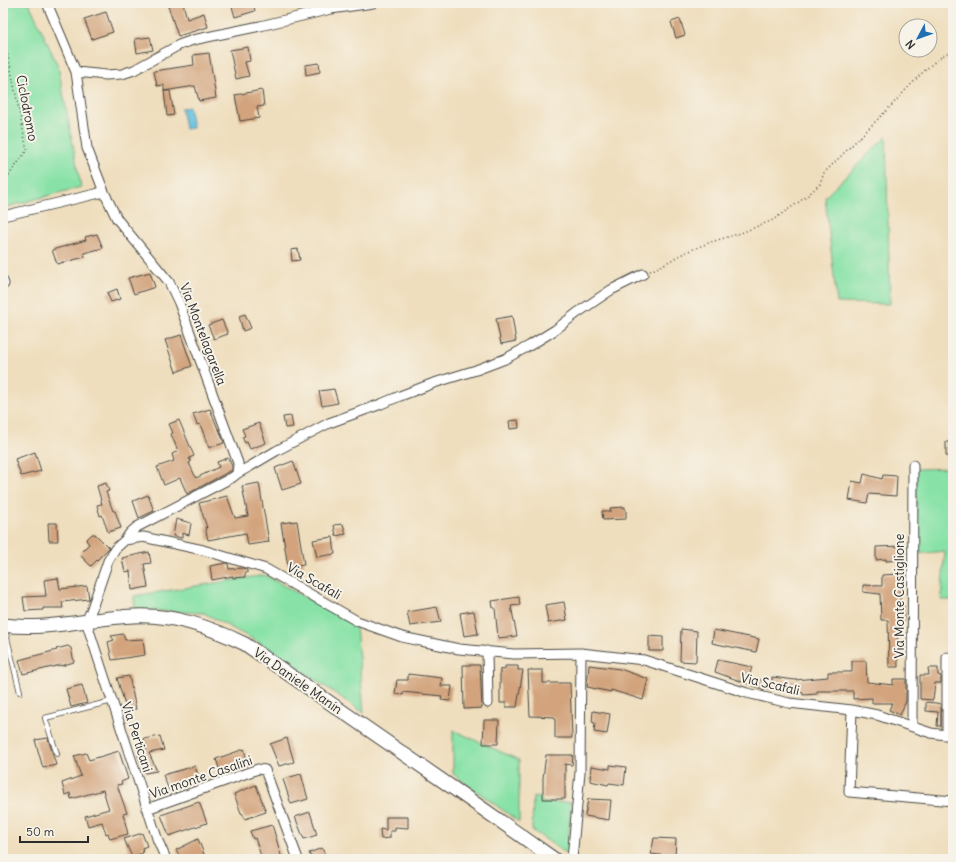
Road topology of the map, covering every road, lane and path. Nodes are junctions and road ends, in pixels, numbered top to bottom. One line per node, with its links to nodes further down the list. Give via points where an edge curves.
1 (47, 3): 5 (street, Via Montelagarella)
2 (373, 3): 5 (street, via 331,9 193,40 122,74)
3 (3, 31): 6 (path, Ciclodromo, via 27,150)
4 (953, 50): 9 (path, via 938,58 923,71 824,173 820,184 806,197 773,220 684,253)
5 (76, 72): 7 (street, Via Montelagarella, via 87,148)
6 (3, 180)
7 (104, 192): 8 (street); 11 (street, Via Montelagarella, via 117,219 169,282 180,302 238,463)
8 (3, 216)
9 (643, 274): 11 (street, via 611,290 555,330 505,359 329,423)
10 (913, 465): 22 (street, Via Monte Castiglione)
11 (238, 473): 12 (street, via 233,478 138,527)
12 (124, 540): 13 (street, via 108,561); 15 (street, Via Scafali, via 143,537 203,550 266,569 357,621 402,637 459,649)
13 (86, 621): 14 (main road, Via Daniele Manin, via 48,626); 19 (street, Via Perticani); 29 (main road, Via Daniele Manin, via 134,616 180,619 245,644)
14 (3, 625): 18 (lane)
15 (487, 651): 16 (street, Via Scafali, via 514,654); 20 (street)
16 (581, 653): 21 (street, Via Scafali, via 644,660 747,693 789,703); 30 (street, via 580,772)
17 (947, 657): 23 (street)
18 (20, 692)
19 (112, 701): 24 (lane, via 45,718); 26 (street, Via Perticani)
20 (488, 703)
21 (852, 710): 22 (street, Via Scafali); 25 (street, via 849,792)
22 (912, 726): 23 (street, Via Scafali)
23 (950, 736)
24 (57, 754)
25 (953, 801)
26 (147, 809): 27 (street, Via Perticani); 28 (street, Via monte Casalini, via 258,769 265,770)
27 (166, 859)
28 (298, 859)
29 (554, 859)
30 (572, 859)

